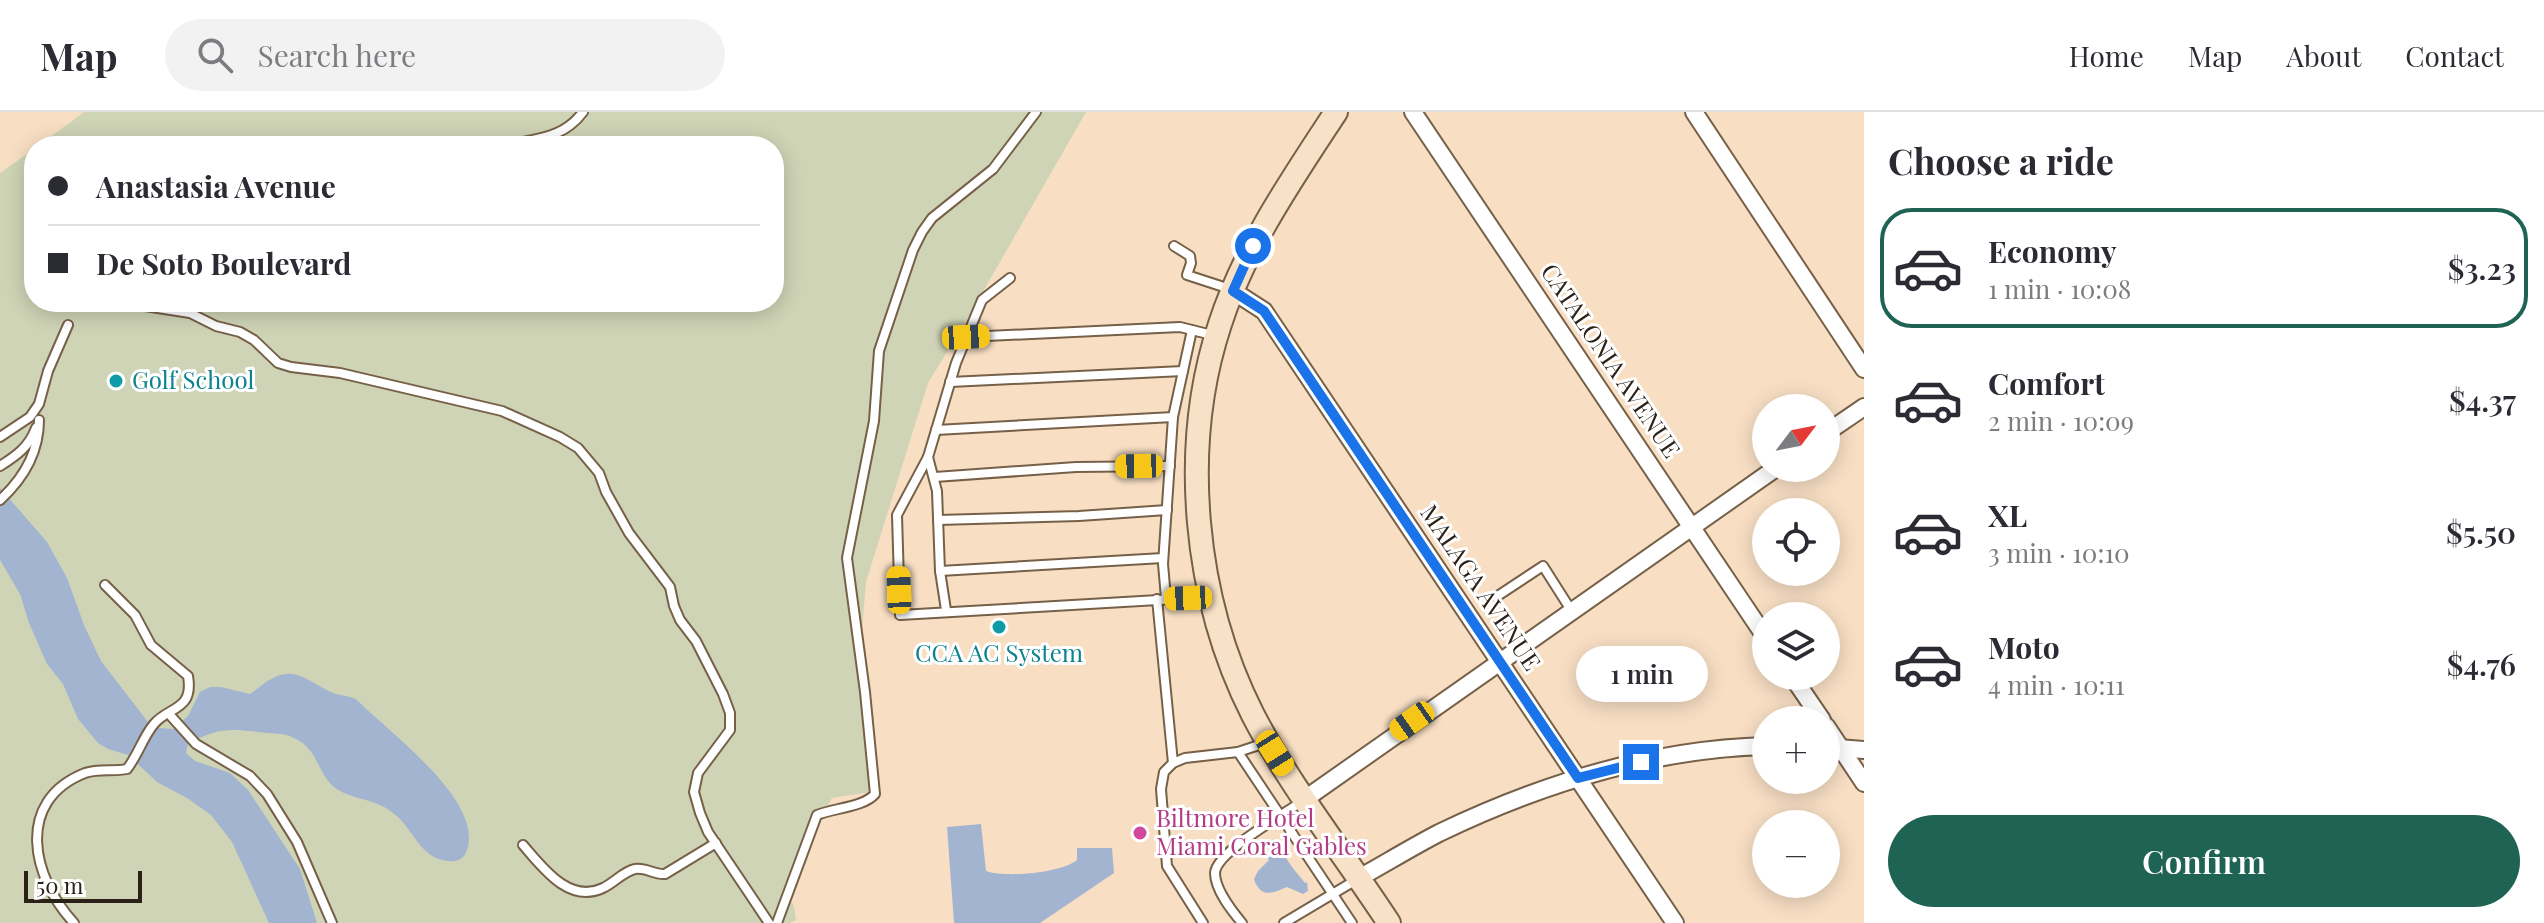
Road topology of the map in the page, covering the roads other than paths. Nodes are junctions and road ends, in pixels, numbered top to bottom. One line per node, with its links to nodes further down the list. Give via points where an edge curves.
1 (583, 112): 6 (lane)
2 (1036, 112): 63 (lane, via 993,169 922,232 886,327 847,558 875,794 868,802 817,815)
3 (1336, 112): 9 (street, via 1262,230)
4 (1413, 112): 33 (street, CATALONIA AVENUE)
5 (1694, 112): 15 (street)
6 (554, 136)
7 (1174, 246): 9 (lane, via 1190,256 1187,275)
8 (1010, 278): 14 (lane, via 982,300)
9 (1233, 291): 13 (street); 43 (street, MALAGA AVENUE, via 1264,311)
10 (184, 312): 56 (lane, via 240,332 278,363 502,411 578,448 599,473 629,533 670,587 674,606 730,713 730,730 698,773 694,792)
11 (68, 325): 18 (lane)
12 (1192, 330): 13 (lane); 14 (lane); 16 (lane)
13 (1217, 336): 37 (street, via 1205,387 1198,466 1199,517)
14 (966, 337): 17 (lane)
15 (1864, 369)
16 (1183, 371): 17 (lane); 20 (lane)
17 (950, 382): 23 (lane)
18 (39, 404): 21 (lane); 24 (lane, via 30,417)
19 (1864, 407): 22 (street)
20 (1173, 417): 23 (lane); 27 (lane)
21 (39, 420): 26 (lane, via 32,439); 30 (lane, via 35,452)
22 (1840, 423)
23 (936, 430): 25 (lane)
24 (0, 437)
25 (928, 457): 28 (lane); 40 (lane, via 897,515 900,615)
26 (0, 466)
27 (1170, 466): 28 (lane); 31 (lane)
28 (935, 477): 32 (lane)
29 (1756, 482): 33 (street)
30 (0, 500)
31 (1167, 510): 32 (lane); 34 (lane)
32 (938, 520): 35 (lane)
33 (1692, 526): 41 (street); 42 (street, CATALONIA AVENUE)
34 (1163, 558): 35 (lane); 39 (lane)
35 (940, 571): 40 (lane)
36 (105, 585): 44 (lane, via 135,615 151,645 188,676 190,689)
37 (1211, 597): 39 (lane); 45 (street, via 1239,683)
38 (1496, 597): 41 (lane, via 1543,566)
39 (1161, 599): 40 (lane); 51 (lane)
40 (946, 610)
41 (1571, 610): 43 (street)
42 (1752, 617)
43 (1500, 660): 52 (street, MALAGA AVENUE); 54 (street)
44 (169, 714): 60 (lane, via 154,724 123,770 82,774 43,805 36,827 38,857); 61 (lane, via 196,744 250,776 267,794 297,842)
45 (1269, 742): 49 (lane); 54 (street)
46 (1752, 748): 52 (street, via 1670,757)
47 (1840, 748): 48 (street)
48 (1864, 750)
49 (1238, 752): 51 (lane); 55 (lane)
50 (1840, 755): 53 (street)
51 (1173, 763): 64 (lane, via 1164,772 1161,789 1166,860)
52 (1578, 778): 58 (street, via 1441,833); 69 (street, MALAGA AVENUE)
53 (1864, 783)
54 (1305, 799): 55 (lane); 58 (street)
55 (1281, 817): 59 (lane); 65 (lane, via 1226,854 1216,867 1220,890)
56 (716, 843): 57 (lane, via 665,874 634,869 589,893 557,881); 62 (lane)
57 (523, 845)
58 (1359, 878): 59 (lane); 68 (street)
59 (1331, 893): 66 (lane); 67 (lane)
60 (74, 923)
61 (332, 923)
62 (769, 923)
63 (777, 923)
64 (1203, 923)
65 (1242, 923)
66 (1284, 923)
67 (1352, 923)
68 (1389, 923)
69 (1675, 923)

